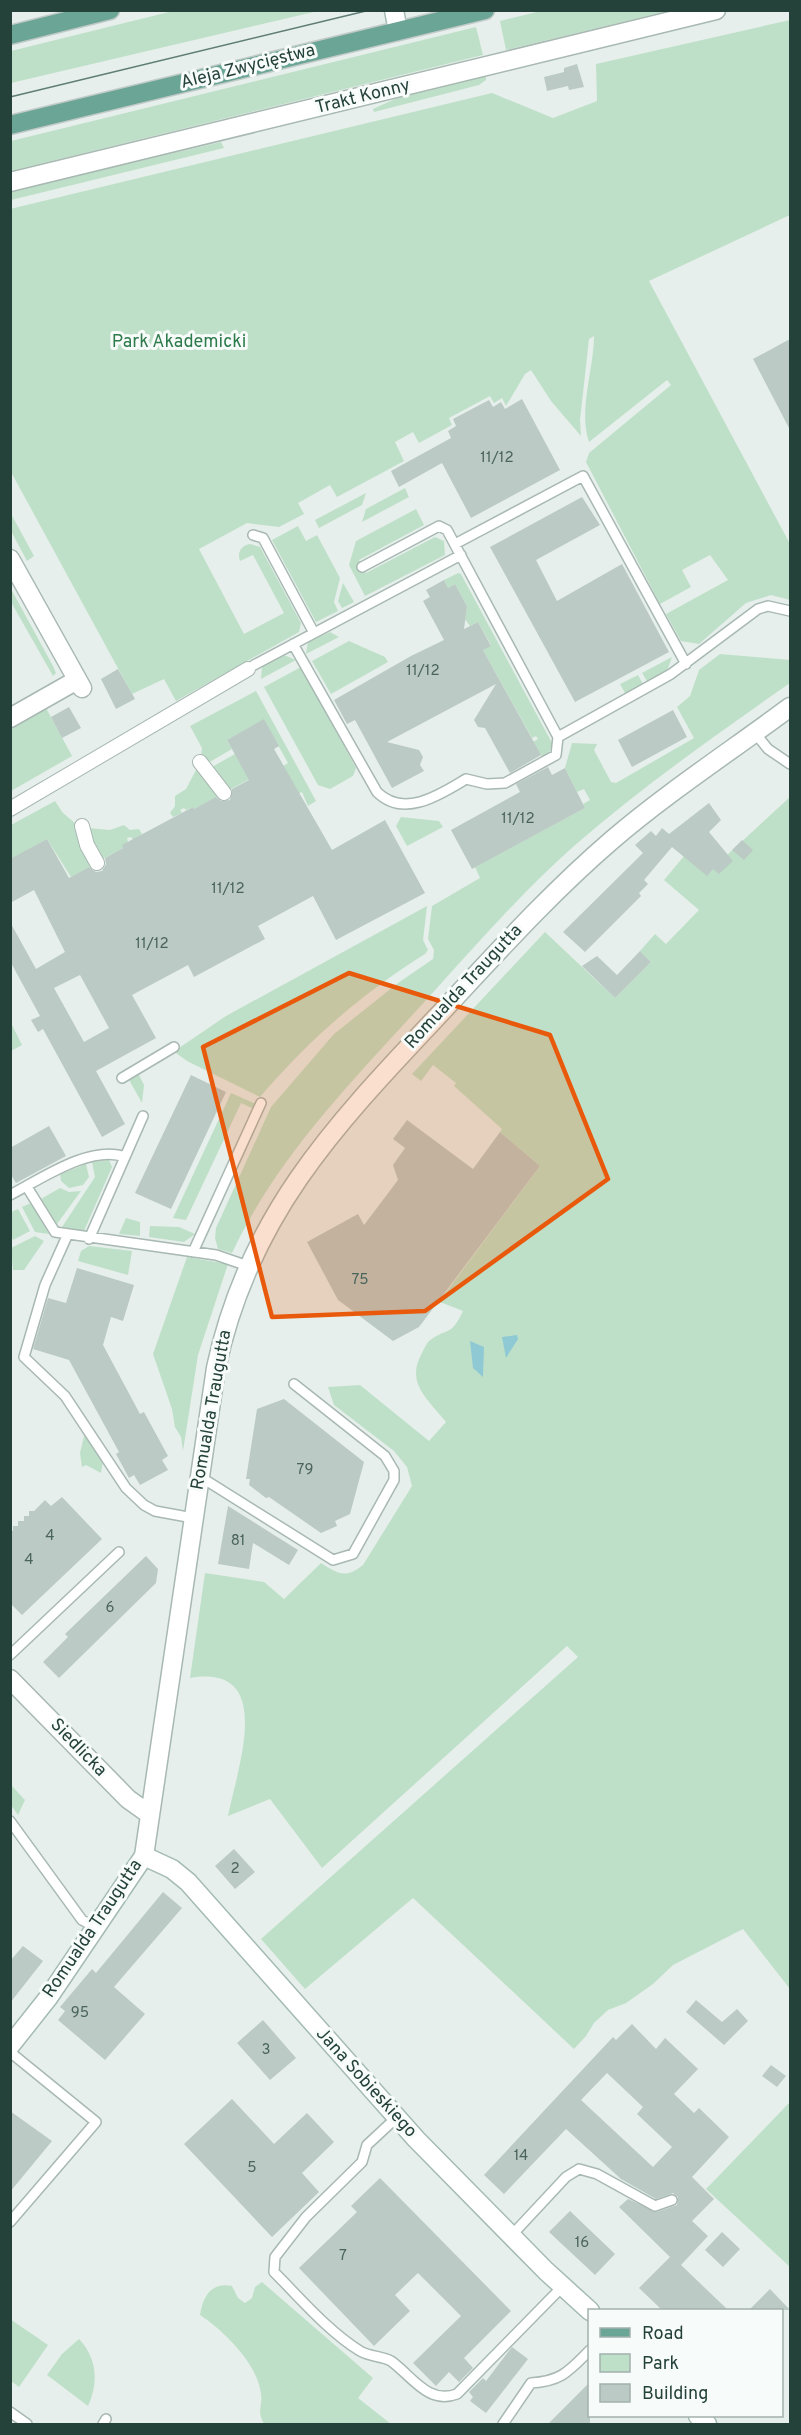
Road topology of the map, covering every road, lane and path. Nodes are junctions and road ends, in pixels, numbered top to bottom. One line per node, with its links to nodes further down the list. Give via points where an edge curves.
1 (110, 10): 6 (main road)
2 (394, 10): 5 (street)
3 (485, 10): 5 (main road, Aleja Zwycięstwa)
4 (716, 10): 8 (street, Trakt Konny)
5 (398, 31): 7 (main road, Aleja Zwycięstwa)
6 (10, 35)
7 (10, 125)
8 (10, 182)
9 (253, 535): 15 (lane, via 263,538)
10 (455, 544): 11 (lane); 13 (lane, via 447,530 439,526); 17 (lane, via 583,476)
11 (461, 555): 15 (lane); 22 (lane)
12 (10, 560): 20 (street, via 79,684)
13 (362, 567)
14 (790, 611): 17 (lane, via 768,606 758,609)
15 (314, 633): 16 (lane)
16 (293, 644): 18 (lane); 22 (lane, via 377,792 387,799 425,802 466,779 505,783 556,755)
17 (686, 664): 22 (lane)
18 (251, 667): 26 (street)
19 (790, 707): 21 (street, Romualda Traugutta)
20 (10, 718)
21 (755, 733): 24 (lane); 39 (street, Romualda Traugutta, via 625,829 520,926 328,1136 272,1216)
22 (558, 737)
23 (200, 762): 25 (street)
24 (790, 764)
25 (224, 793)
26 (10, 809)
27 (82, 826): 28 (street)
28 (97, 863)
29 (174, 1047): 30 (lane)
30 (122, 1078)
31 (261, 1103): 38 (lane)
32 (143, 1116): 33 (lane)
33 (125, 1157): 34 (lane, via 114,1153 90,1155); 37 (lane)
34 (27, 1186): 35 (lane); 36 (lane, via 55,1232)
35 (10, 1195)
36 (68, 1236): 37 (lane); 42 (lane, via 45,1285 24,1358 65,1396 126,1488 155,1511)
37 (89, 1239): 38 (lane)
38 (193, 1252): 39 (lane)
39 (248, 1266): 41 (street, Romualda Traugutta, via 218,1358)
40 (294, 1384): 41 (lane, via 385,1456 394,1471 394,1480 353,1554 333,1560)
41 (199, 1476): 42 (street, Romualda Traugutta)
42 (193, 1518): 46 (street, Romualda Traugutta)
43 (119, 1552): 44 (lane)
44 (10, 1655)
45 (10, 1679): 46 (street, Siedlicka, via 128,1799)
46 (149, 1814): 48 (street, Romualda Traugutta)
47 (10, 1821): 49 (lane, via 82,1920)
48 (144, 1856): 49 (street, Romualda Traugutta); 51 (street, Jana Sobieskiego, via 172,1869 188,1882)
49 (94, 1927): 50 (street, Romualda Traugutta, via 48,1998)
50 (11, 2045): 53 (lane, via 96,2122)
51 (396, 2118): 54 (street, Jana Sobieskiego); 55 (lane, via 367,2145 362,2163 306,2217 275,2257 274,2272 360,2351 388,2359 430,2395 445,2398 457,2394)
52 (672, 2200): 54 (lane, via 655,2206 597,2174 579,2169)
53 (10, 2222)
54 (511, 2236): 55 (street, Jana Sobieskiego)
55 (562, 2287): 56 (street, Jana Sobieskiego)
56 (588, 2309)
57 (588, 2352): 60 (lane, via 566,2375 531,2383)
58 (10, 2412): 59 (lane)
59 (27, 2424)
60 (503, 2424)

